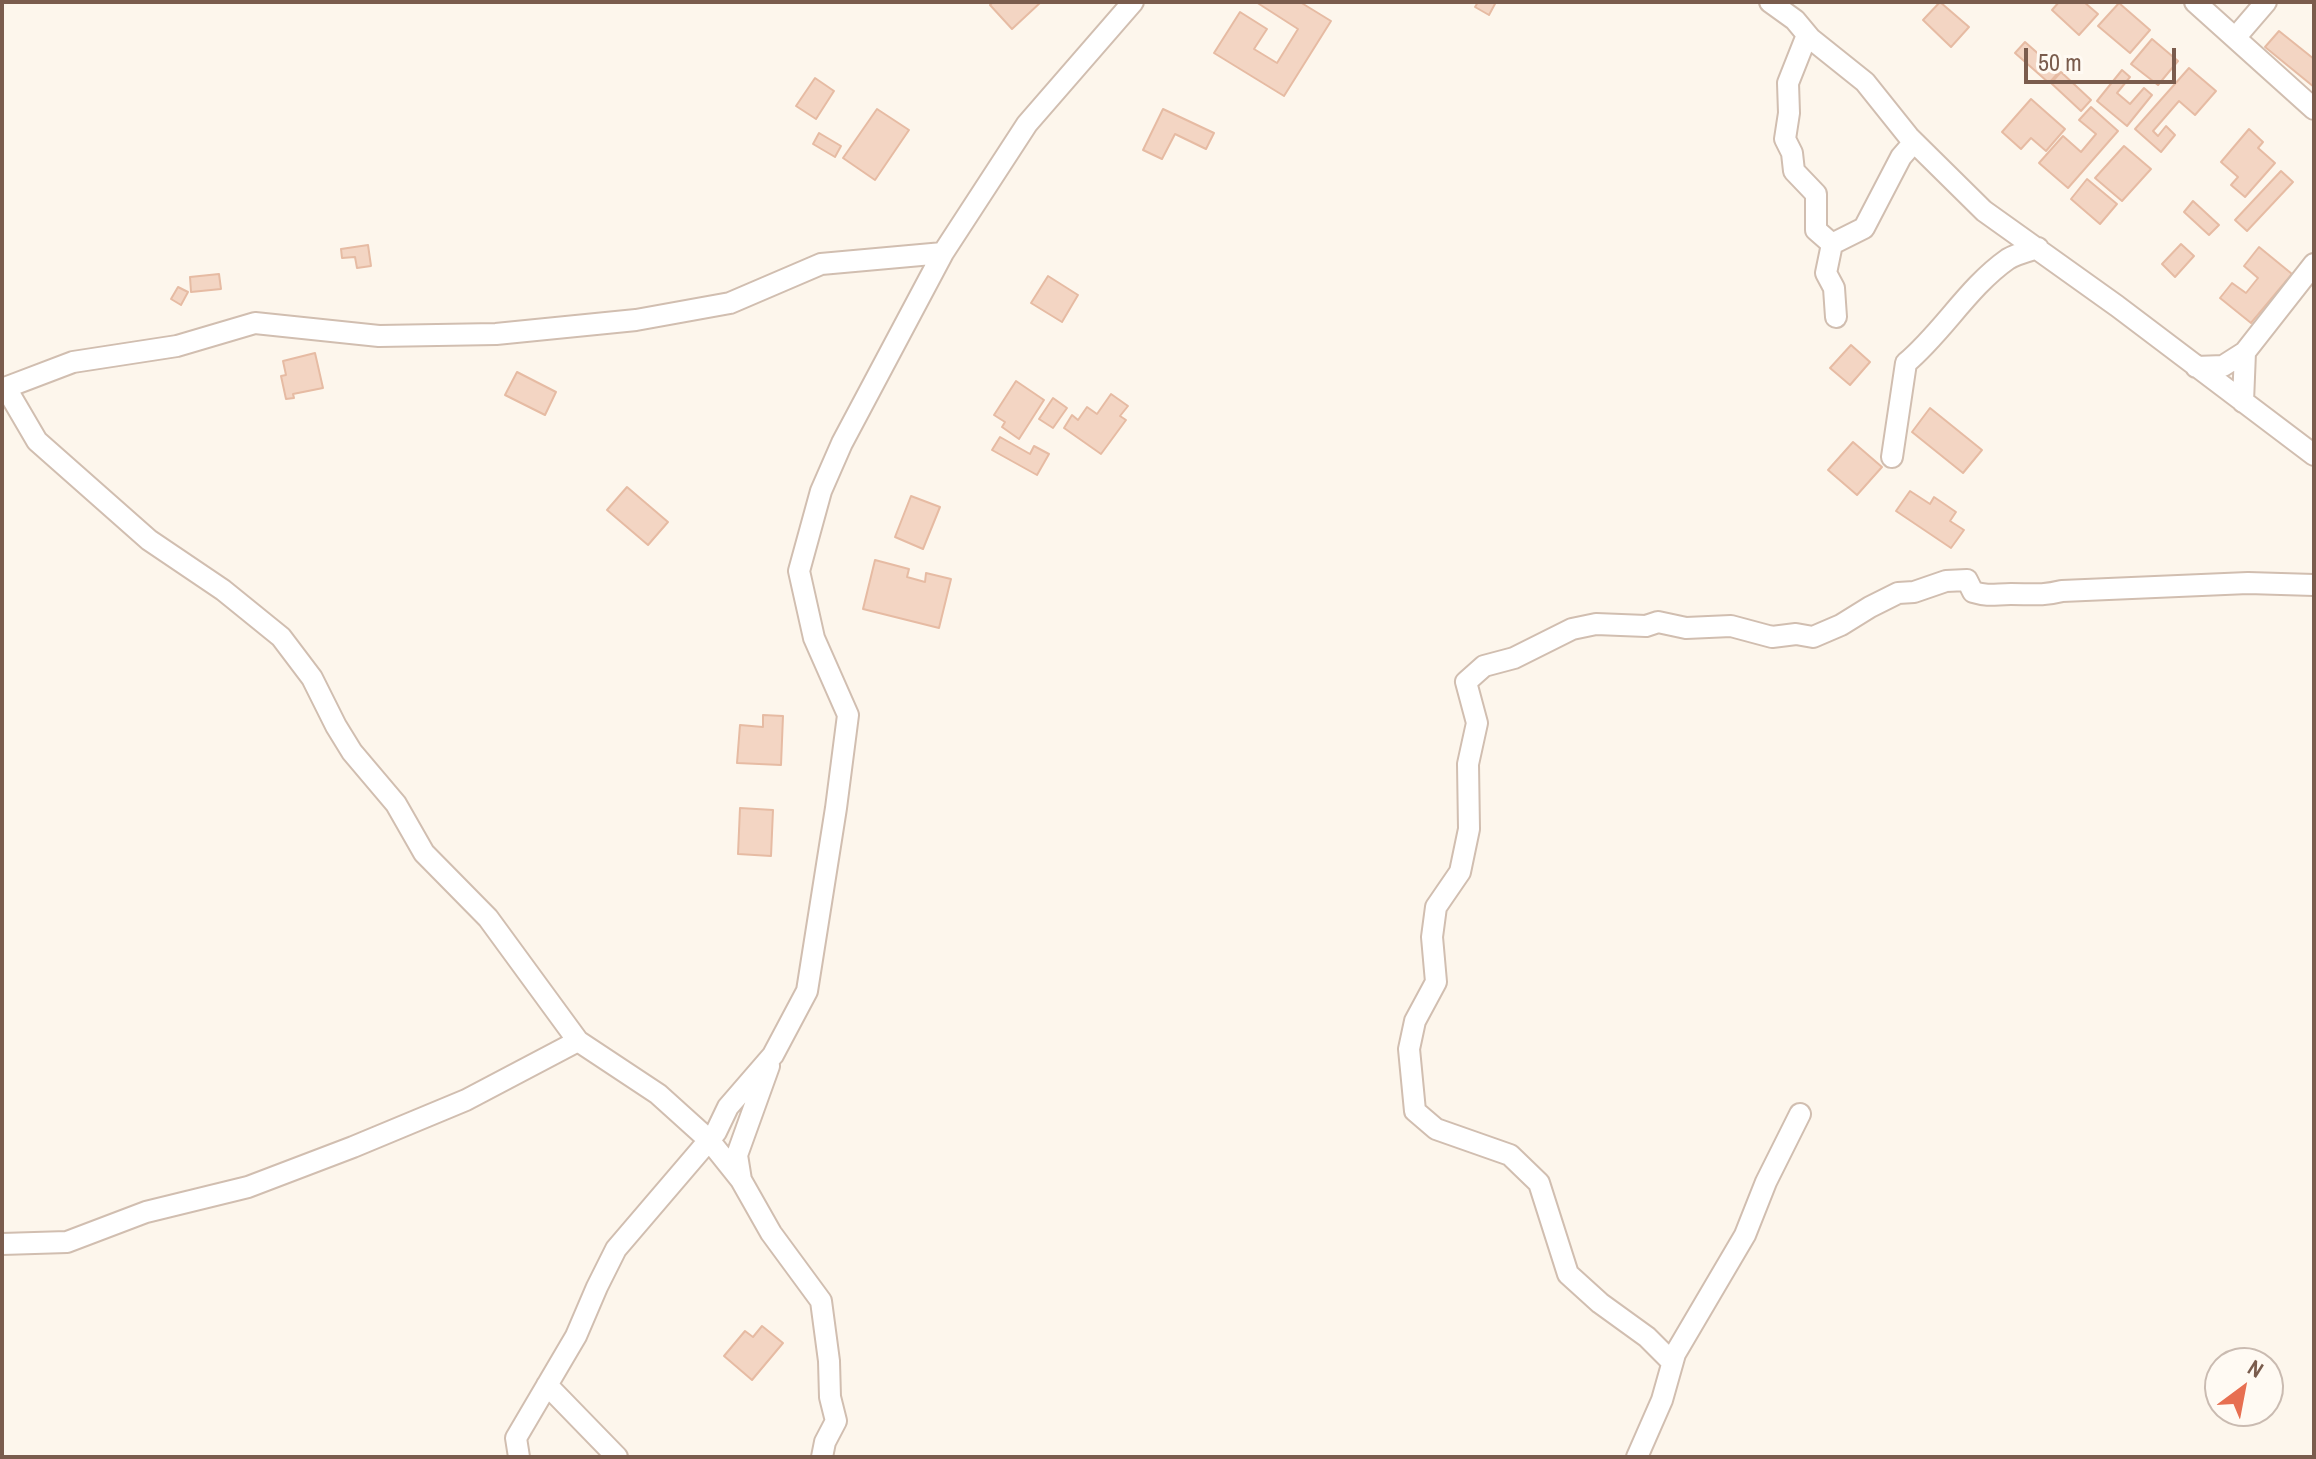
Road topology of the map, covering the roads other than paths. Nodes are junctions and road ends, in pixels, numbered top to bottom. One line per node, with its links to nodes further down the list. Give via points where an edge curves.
1 (1133, 2): 11 (street, via 1027,124)
2 (1770, 2): 5 (street)
3 (2195, 2): 6 (street)
4 (2266, 2): 6 (street)
5 (1807, 35): 8 (street, via 1865,82); 9 (street, via 1788,83 1785,139 1794,171 1816,194 1816,230)
6 (2235, 38): 7 (street)
7 (2314, 109)
8 (1914, 142): 9 (street, via 1864,228); 10 (street, via 1984,211)
9 (1832, 244): 13 (street, via 1826,273 1834,288)
10 (2038, 248): 15 (street); 19 (street, via 2010,258 1992,273 1906,363)
11 (943, 253): 16 (street, via 821,264 730,303 620,322 496,334 379,336 255,323 177,346 73,362); 22 (street, via 842,443 821,491 799,571 814,638 848,715 807,991)
12 (2314, 264): 14 (street)
13 (1836, 317)
14 (2245, 352): 15 (street, via 2223,366); 17 (street)
15 (2196, 367): 17 (street)
16 (4, 389): 21 (street, via 37,441 149,540 281,637 312,678 352,752 396,804 424,853 488,918)
17 (2243, 402): 18 (street)
18 (2314, 455)
19 (1892, 457)
20 (2314, 585): 27 (street, via 2248,583 1993,597 1973,592 1967,580 1946,581 1898,593 1813,637 1658,622 1572,629 1514,658 1484,666 1466,682 1477,723 1468,764 1469,829 1460,872 1436,907 1436,982 1415,1021 1409,1049 1415,1111 1436,1129 1510,1155 1539,1183 1568,1274)
21 (578, 1041): 24 (street); 26 (street, via 466,1100 248,1187 146,1212 67,1242)
22 (773, 1055): 24 (street, via 728,1107); 25 (street, via 737,1155)
23 (1800, 1114): 27 (street, via 1745,1235)
24 (713, 1136): 25 (street); 28 (street, via 616,1249)
25 (741, 1180): 31 (street, via 771,1233 821,1301 836,1421)
26 (2, 1244)
27 (1672, 1362): 32 (street)
28 (547, 1385): 29 (street, via 516,1438); 30 (street)
29 (519, 1457)
30 (617, 1457)
31 (822, 1457)
32 (1637, 1457)

